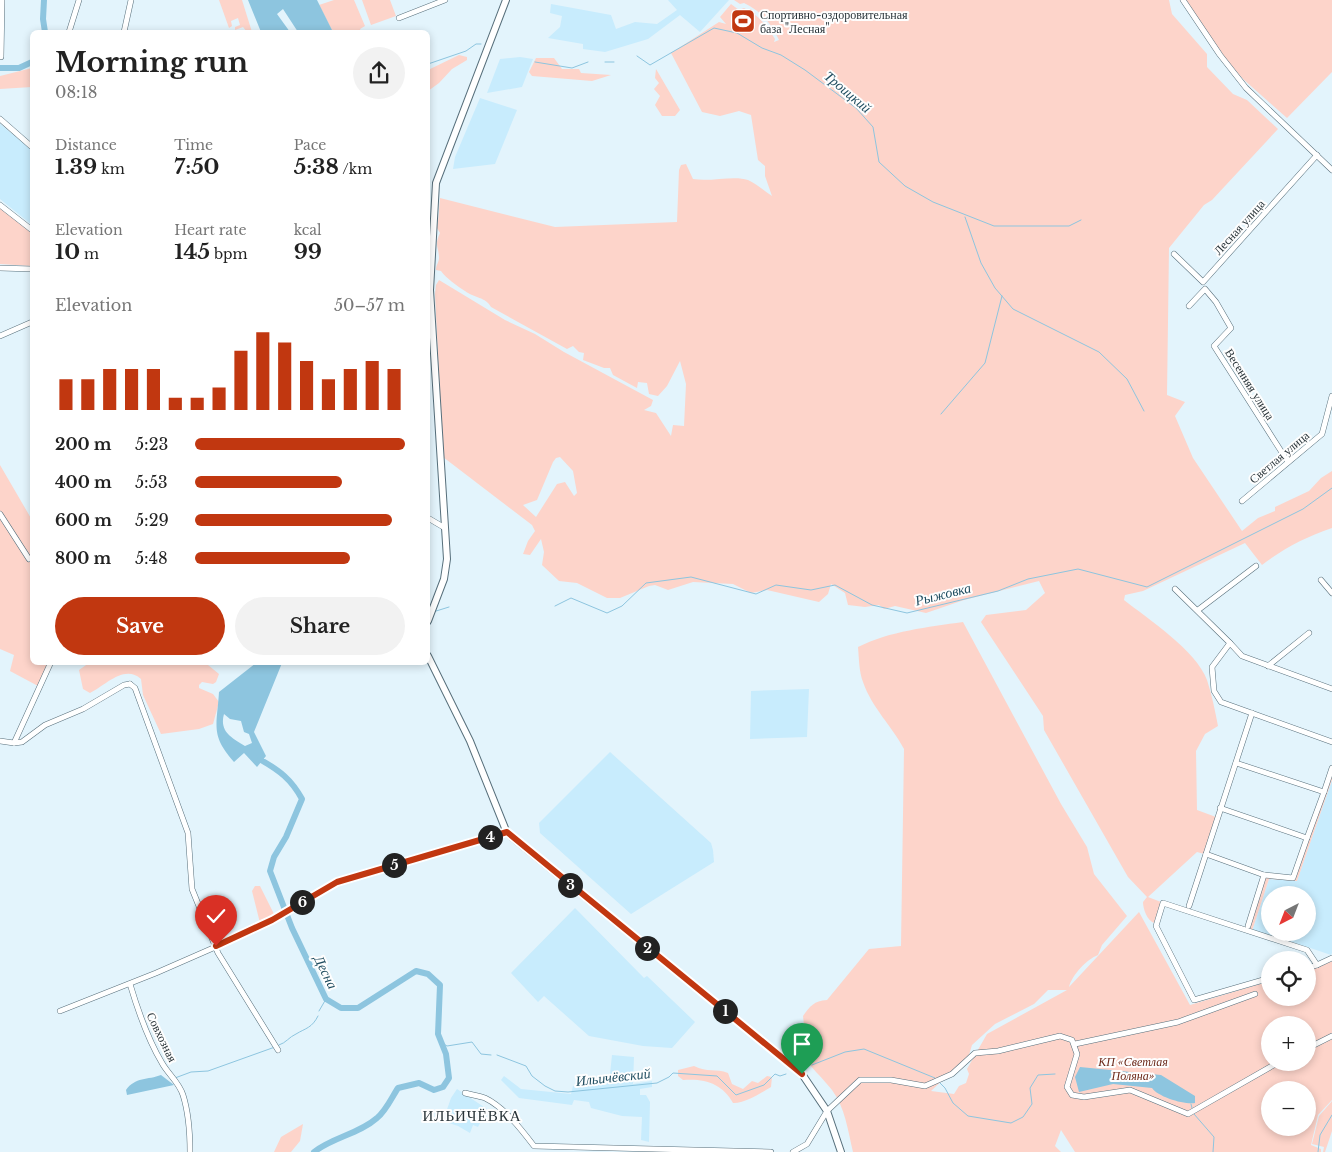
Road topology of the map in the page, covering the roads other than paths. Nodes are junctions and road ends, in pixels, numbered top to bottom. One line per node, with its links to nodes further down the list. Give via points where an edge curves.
1 (2, 0): 10 (street)
2 (79, 0): 8 (street)
3 (131, 0): 9 (street)
4 (445, 0): 7 (street)
5 (506, 0): 15 (main road)
6 (1183, 0): 13 (street, via 1246,88)
7 (399, 18)
8 (70, 30)
9 (124, 30)
10 (1, 57)
11 (0, 119): 12 (street)
12 (30, 145)
13 (1317, 155): 14 (street); 18 (street, Лесная улица, via 1203,282)
14 (1332, 170)
15 (432, 200): 29 (main road, via 430,290)
16 (0, 205): 17 (street)
17 (30, 228)
18 (1174, 254)
19 (0, 268): 20 (street)
20 (30, 269)
21 (1189, 306): 25 (street, Весенняя улица, via 1205,289 1216,302 1231,328 1214,346)
22 (30, 323): 23 (street)
23 (0, 336)
24 (1332, 396): 25 (street, Светлая улица, via 1322,434)
25 (1288, 462): 26 (street, Светлая улица)
26 (1242, 501)
27 (0, 514): 30 (street)
28 (430, 519): 29 (street)
29 (445, 528): 36 (main road, via 447,559 444,579)
30 (28, 559)
31 (1256, 566): 35 (street)
32 (1321, 580): 34 (street)
33 (1175, 589): 35 (street)
34 (1332, 593)
35 (1198, 610): 38 (street)
36 (430, 616)
37 (1309, 633): 41 (street)
38 (1230, 643): 41 (street, via 1242,656); 45 (street, via 1212,667 1214,691 1221,702)
39 (430, 660): 53 (main road, via 470,741)
40 (50, 665): 48 (street)
41 (1268, 666): 44 (street)
42 (132, 677): 43 (street)
43 (130, 684): 48 (street, via 53,721); 59 (street, via 135,688 188,833 192,889)
44 (1332, 689)
45 (1252, 713): 47 (street); 49 (street)
46 (0, 741): 48 (street)
47 (1332, 742)
48 (14, 744)
49 (1236, 763): 51 (street); 52 (street)
50 (1332, 768): 51 (street)
51 (1324, 792): 54 (street)
52 (1220, 808): 54 (street); 55 (street)
53 (507, 832): 59 (street, via 337,882 272,920); 73 (main road, via 789,1062 813,1088)
54 (1307, 838): 56 (street, via 1293,878)
55 (1206, 854): 56 (street); 57 (street)
56 (1264, 875): 58 (street)
57 (1189, 906)
58 (1248, 926)
59 (216, 946): 64 (street); 70 (street)
60 (1308, 951): 63 (street, via 1163,904 1156,926 1194,1000)
61 (1332, 958): 62 (street)
62 (1317, 965)
63 (1261, 981)
64 (130, 984): 66 (street); 74 (street, Совхозная, via 144,1027 162,1064 183,1094 190,1126)
65 (1255, 994): 68 (street, via 1178,1022)
66 (60, 1011)
67 (1332, 1036): 69 (street)
68 (1075, 1044): 71 (street, via 1077,1054 1067,1087 1072,1096 1130,1090 1188,1114); 73 (street, via 1060,1036 998,1051 975,1053 952,1074 925,1086 892,1080 860,1080)
69 (1316, 1044)
70 (278, 1050)
71 (1263, 1071)
72 (465, 1093): 75 (street, via 485,1098 514,1122 534,1146)
73 (827, 1111): 76 (street, via 807,1144); 77 (main road)
74 (190, 1152)
75 (771, 1152)
76 (792, 1152)
77 (841, 1152)

